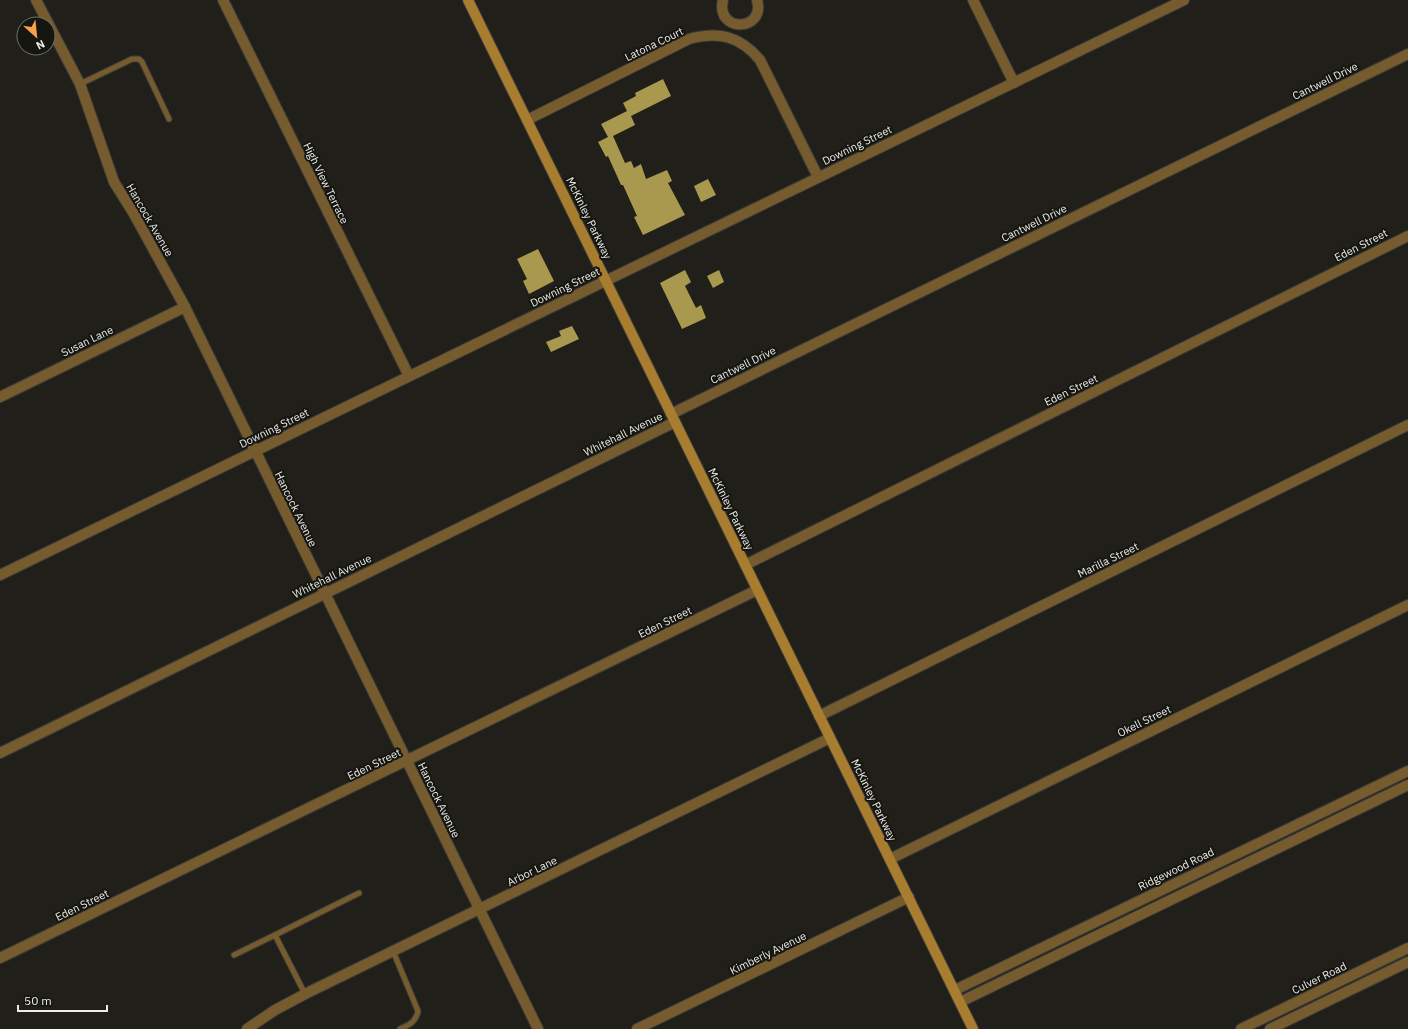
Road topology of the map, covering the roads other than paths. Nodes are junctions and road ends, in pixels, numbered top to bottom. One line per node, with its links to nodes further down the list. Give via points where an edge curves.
1 (36, 0): 12 (street, Hancock Avenue)
2 (223, 0): 19 (street, High View Terrace)
3 (468, 0): 14 (street, McKinley Parkway)
4 (723, 0): 8 (street, via 725,16)
5 (757, 0): 8 (street, via 758,10 754,18 745,24)
6 (973, 0): 11 (street)
7 (1181, 1): 11 (street, Downing Street)
8 (737, 24): 9 (street)
9 (730, 37): 14 (street, Latona Court, via 703,35 689,39); 15 (street, Latona Court, via 752,50 760,60)
10 (1408, 54): 21 (street, Cantwell Drive)
11 (1014, 82): 15 (street, Downing Street)
12 (80, 84): 13 (lane, via 132,59 139,59); 18 (street, Hancock Avenue, via 114,182)
13 (170, 118)
14 (527, 120): 17 (street, McKinley Parkway)
15 (818, 177): 17 (street, Downing Street)
16 (1408, 236): 24 (street, Eden Street)
17 (606, 280): 19 (street, Downing Street); 21 (street, McKinley Parkway)
18 (184, 307): 20 (street, Susan Lane); 23 (street, Hancock Avenue)
19 (408, 376): 23 (street, Downing Street)
20 (0, 397)
21 (673, 418): 24 (street, McKinley Parkway); 27 (street, Whitehall Avenue)
22 (1408, 425): 29 (street, Marilla Street)
23 (254, 451): 25 (street, Downing Street); 27 (street, Hancock Avenue)
24 (745, 565): 26 (street, McKinley Parkway)
25 (0, 574)
26 (757, 590): 29 (street, McKinley Parkway); 32 (street, Eden Street)
27 (324, 593): 31 (street, Whitehall Avenue); 32 (street, Hancock Avenue)
28 (1408, 605): 37 (street, Okell Street)
29 (819, 716): 30 (street, McKinley Parkway)
30 (830, 738): 37 (street, McKinley Parkway); 41 (street, Arbor Lane)
31 (0, 753)
32 (407, 762): 41 (street, Hancock Avenue); 47 (street, Eden Street)
33 (1408, 771): 35 (street, Ridgewood Road)
34 (1408, 785): 36 (street)
35 (1293, 826): 36 (street); 40 (street, Ridgewood Road)
36 (1299, 838): 42 (street)
37 (890, 859): 39 (street, McKinley Parkway)
38 (359, 893): 43 (lane)
39 (908, 897): 49 (street, McKinley Parkway); 55 (street, Kimberly Avenue)
40 (1137, 902): 42 (street); 49 (street, Ridgewood Road)
41 (480, 910): 45 (street, Arbor Lane); 54 (street, Hancock Avenue)
42 (1143, 913): 51 (street)
43 (275, 935): 46 (lane); 50 (lane)
44 (1408, 948): 57 (street, Culver Road)
45 (394, 951): 50 (street, Arbor Lane); 53 (lane, via 418,1011 412,1023)
46 (234, 955)
47 (0, 958)
48 (1408, 962): 58 (street)
49 (955, 990): 51 (street, McKinley Parkway)
50 (305, 994): 52 (street, Arbor Lane)
51 (960, 1002): 56 (street, McKinley Parkway)
52 (247, 1029)
53 (400, 1029)
54 (538, 1029)
55 (638, 1029)
56 (973, 1029)
57 (1241, 1029)
58 (1270, 1029)

